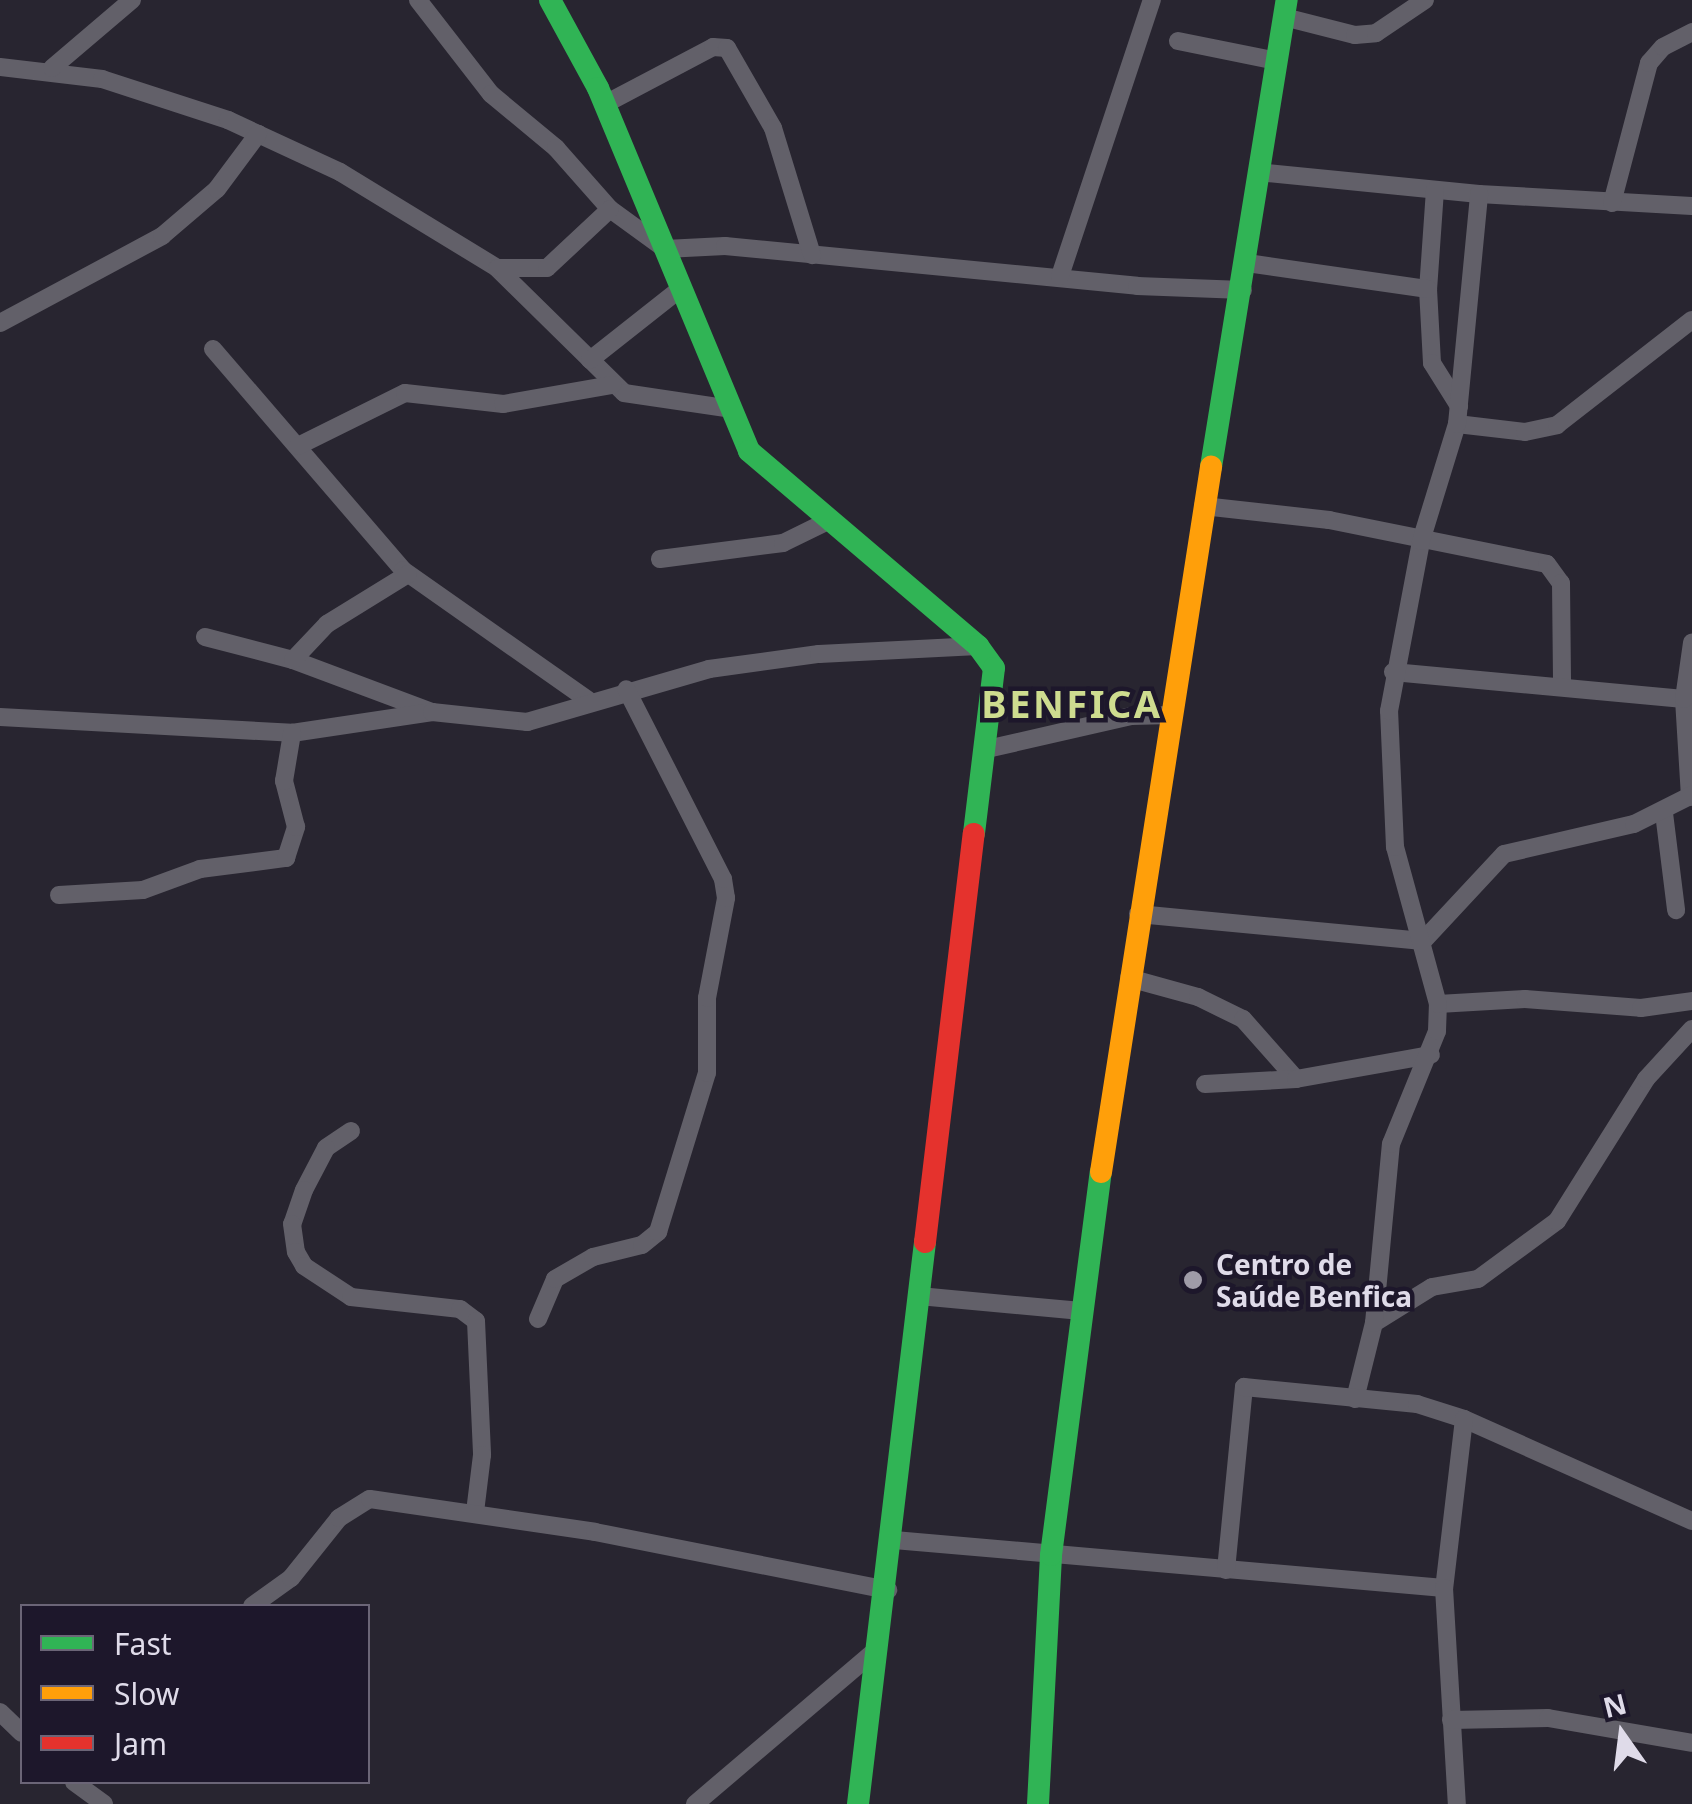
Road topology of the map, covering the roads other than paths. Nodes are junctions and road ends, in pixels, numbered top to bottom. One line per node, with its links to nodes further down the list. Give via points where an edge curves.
1 (132, 0): 11 (street)
2 (418, 0): 19 (street, via 471,74 556,148)
3 (550, 0): 12 (street)
4 (1152, 0): 25 (street)
5 (1425, 0): 6 (street, via 1365,34)
6 (1286, 8): 9 (street)
7 (1692, 32): 17 (street, via 1649,63)
8 (1178, 41): 9 (street)
9 (1277, 61): 14 (street)
10 (0, 68): 11 (street)
11 (52, 68): 13 (street)
12 (605, 104): 20 (street); 21 (street, via 712,47 727,48 774,128)
13 (258, 134): 23 (street, via 340,172); 30 (street, via 218,189 162,236)
14 (1258, 172): 15 (street); 22 (street)
15 (1436, 190): 16 (street); 27 (street)
16 (1478, 194): 17 (street); 36 (street)
17 (1612, 203): 18 (street)
18 (1692, 206)
19 (610, 209): 20 (street); 24 (street)
20 (665, 249): 21 (street, via 725,246); 26 (street)
21 (812, 255): 25 (street)
22 (1247, 263): 27 (street); 28 (street)
23 (498, 268): 24 (street); 29 (street)
24 (548, 268): 29 (street)
25 (1060, 276): 28 (street)
26 (680, 289): 33 (street); 35 (street)
27 (1428, 289): 36 (street, via 1432,363)
28 (1243, 290): 38 (street)
29 (532, 303): 33 (street)
30 (3, 320)
31 (1692, 320): 36 (street, via 1556,425 1525,432)
32 (214, 348): 37 (street)
33 (590, 360): 34 (street)
34 (612, 385): 35 (street, via 634,396); 37 (street, via 503,404 405,393)
35 (726, 408): 39 (street, via 749,451)
36 (1458, 415): 40 (street)
37 (298, 446): 42 (street)
38 (1203, 506): 40 (street, via 1328,520); 53 (street)
39 (830, 520): 41 (street, via 783,543); 45 (street)
40 (1421, 541): 47 (street); 48 (street, via 1554,570 1561,583)
41 (660, 559)
42 (408, 574): 46 (street, via 327,624); 51 (street)
43 (205, 637): 46 (street)
44 (1692, 644): 50 (street)
45 (978, 646): 49 (street, via 819,654); 56 (street, via 996,678)
46 (293, 660): 52 (street)
47 (1393, 672): 48 (street); 62 (street, via 1395,847)
48 (1562, 684): 50 (street)
49 (626, 689): 51 (street); 73 (street, via 723,879 726,898 706,998 707,1073 658,1232 642,1246 593,1257 555,1279)
50 (1684, 699): 57 (street)
51 (588, 700): 52 (street, via 527,722)
52 (432, 712): 55 (street)
53 (1171, 715): 56 (street, via 1131,716); 61 (street)
54 (0, 716): 55 (street)
55 (292, 733): 59 (street, via 284,781 296,826 286,858 200,869 143,890)
56 (987, 750): 71 (street)
57 (1691, 796): 58 (street)
58 (1664, 813): 60 (street); 62 (street, via 1504,854)
59 (59, 895)
60 (1676, 910)
61 (1138, 914): 62 (street); 63 (street)
62 (1423, 942): 65 (street)
63 (1129, 978): 68 (street, via 1198,997 1243,1019); 72 (street)
64 (1692, 1001): 65 (street, via 1641,1008 1525,999)
65 (1438, 1004): 67 (street)
66 (1692, 1029): 74 (street, via 1638,1090 1557,1221 1478,1278 1432,1287)
67 (1431, 1055): 68 (street); 74 (street, via 1391,1144)
68 (1296, 1079): 69 (street)
69 (1205, 1084)
70 (350, 1131): 77 (street, via 326,1148 304,1190 292,1224 296,1252 304,1266 352,1298 460,1309 476,1321 482,1455)
71 (919, 1296): 72 (street); 79 (street)
72 (1081, 1311): 80 (street)
73 (538, 1319)
74 (1374, 1323): 75 (street)
75 (1354, 1398): 76 (street, via 1417,1404); 81 (street, via 1244,1387)
76 (1464, 1419): 78 (street); 82 (street)
77 (475, 1512): 83 (street); 84 (street, via 370,1499 354,1506 291,1578)
78 (1692, 1521)
79 (894, 1540): 80 (street); 83 (street)
80 (1051, 1555): 81 (street); 94 (street)
81 (1226, 1570): 82 (street)
82 (1444, 1588): 87 (street)
83 (888, 1590): 85 (street)
84 (255, 1604)
85 (881, 1646): 92 (street); 93 (street)
86 (0, 1712): 88 (street)
87 (1451, 1720): 89 (street, via 1548,1718); 95 (street)
88 (20, 1731)
89 (1692, 1743)
90 (77, 1784): 91 (street)
91 (104, 1804)
92 (695, 1804)
93 (858, 1804)
94 (1038, 1804)
95 (1457, 1804)

